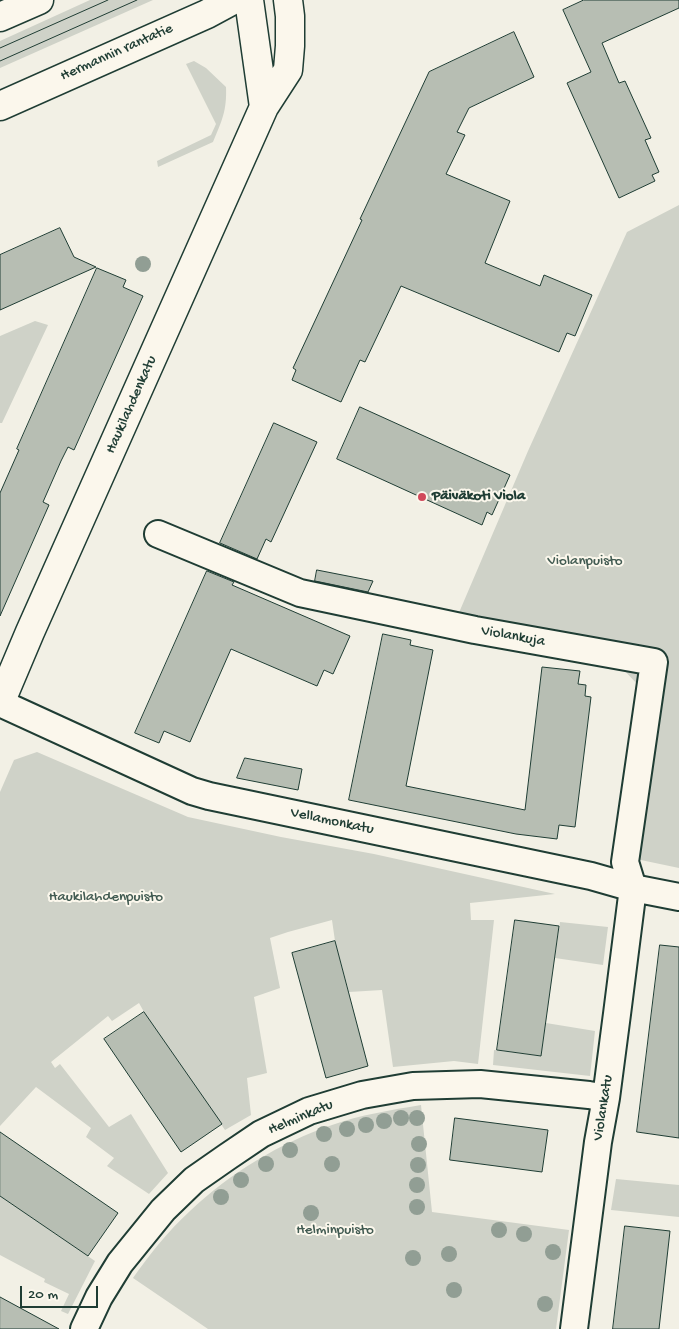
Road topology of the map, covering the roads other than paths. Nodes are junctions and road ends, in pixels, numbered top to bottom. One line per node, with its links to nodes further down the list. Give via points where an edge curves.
1 (39, 0): 5 (street)
2 (233, 0): 6 (street, Hermannin rantatie)
3 (249, 0): 7 (street)
4 (288, 0): 7 (street, Haukilahdenkatu, via 288,70)
5 (0, 17)
6 (0, 106)
7 (264, 107): 9 (street, Haukilahdenkatu)
8 (158, 534): 10 (street, Violankuja, via 300,593 475,630 654,662 625,862)
9 (0, 703): 10 (street, Vellamonkatu, via 209,796 591,876)
10 (633, 888): 11 (street, Vellamonkatu); 12 (street, Violankatu)
11 (679, 897)
12 (606, 1098): 13 (street, Helminkatu, via 480,1084 413,1086 362,1095 309,1111 262,1134 227,1157 194,1180 163,1210 120,1263); 14 (street, Violankatu)
13 (84, 1329)
14 (574, 1329)

